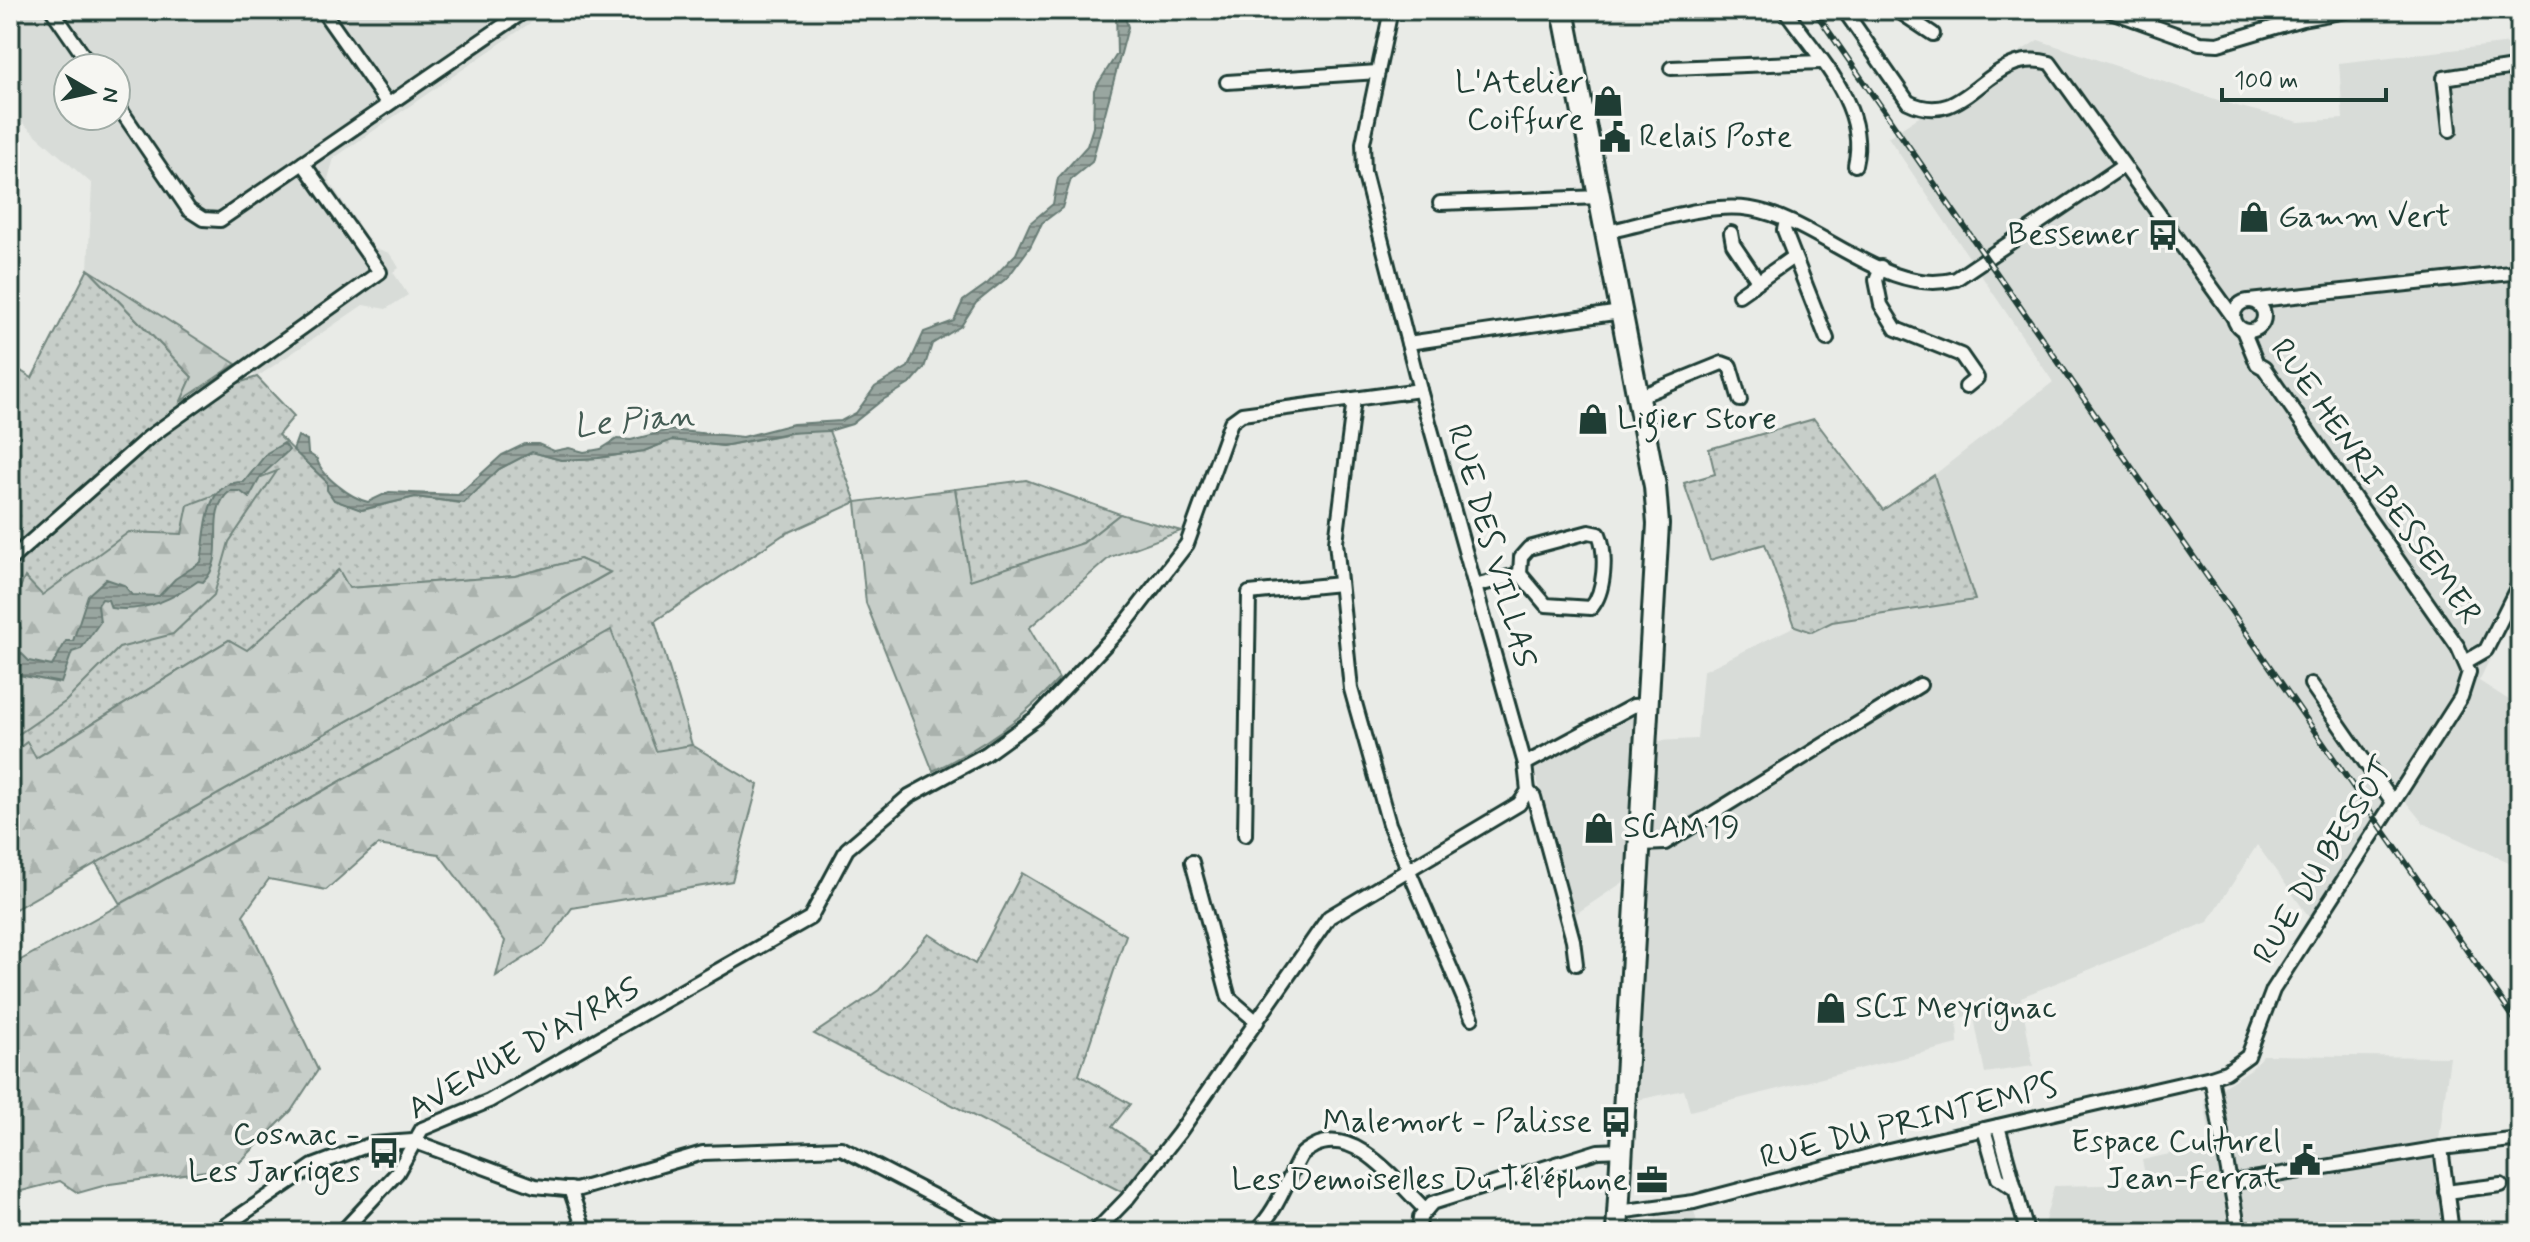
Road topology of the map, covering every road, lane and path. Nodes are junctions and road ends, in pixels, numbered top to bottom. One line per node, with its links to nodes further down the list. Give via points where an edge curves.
1 (52, 10): 13 (street)
2 (322, 10): 19 (street)
3 (526, 10): 19 (street)
4 (1391, 10): 17 (street, RUE DES VILLAS)
5 (1785, 10): 14 (street)
6 (1897, 10): 12 (street)
7 (2108, 10): 11 (street, via 2209,43)
8 (2352, 10): 11 (street)
9 (1564, 11): 25 (main road)
10 (1851, 12): 24 (street, RUE HENRI BESSEMER, via 1908,102 1922,109 1954,103 2013,62 2031,58 2050,63)
11 (2301, 15)
12 (1933, 34)
13 (81, 52)
14 (1821, 62): 16 (street); 23 (street, via 1855,120)
15 (2520, 66): 21 (street, via 2444,78)
16 (1671, 68)
17 (1378, 72): 18 (street); 43 (street, RUE DES VILLAS, via 1363,143 1364,172)
18 (1227, 82)
19 (388, 104): 22 (street)
20 (132, 126): 22 (street, via 189,210 203,219 220,220)
21 (2450, 130)
22 (303, 163): 50 (street, via 380,272 148,438)
23 (1855, 165)
24 (2123, 166): 31 (street, via 1956,279 1919,283); 34 (street, RUE HENRI BESSEMER)
25 (1600, 197): 26 (street); 28 (main road)
26 (1440, 203)
27 (1786, 221): 28 (street, via 1752,209 1724,208); 30 (street); 31 (street)
28 (1606, 232): 38 (main road)
29 (1731, 233): 33 (street)
30 (1793, 257): 33 (street); 42 (street)
31 (1881, 267): 45 (street, via 1876,280 1881,305 1896,329 1961,355 1977,378)
32 (2520, 272): 36 (street)
33 (1758, 281): 35 (street)
34 (2216, 293): 37 (street); 39 (street, RUE HENRI BESSEMER)
35 (1739, 295)
36 (2295, 299): 37 (street); 40 (street)
37 (2247, 302): 39 (street, RUE HENRI BESSEMER, via 2237,307); 40 (street, RUE HENRI BESSEMER, via 2261,309)
38 (1621, 312): 43 (street); 47 (main road)
39 (2234, 318): 41 (street, RUE HENRI BESSEMER)
40 (2262, 320): 41 (street, RUE HENRI BESSEMER, via 2252,331); 44 (street, via 2258,343)
41 (2243, 330): 44 (street, RUE HENRI BESSEMER, via 2257,364)
42 (1827, 339)
43 (1408, 343): 46 (street, RUE DES VILLAS)
44 (2264, 368): 55 (street, RUE HENRI BESSEMER)
45 (1966, 387)
46 (1420, 390): 48 (street); 54 (street, RUE DES VILLAS)
47 (1638, 397): 49 (street, via 1722,363 1730,366); 58 (main road, via 1658,524)
48 (1354, 399): 53 (street, via 1336,542); 73 (street, AVENUE D'AYRAS, via 1242,414 1231,422 1187,544 1125,624 1037,717 986,754 909,796 847,849 810,918 489,1101 422,1129)
49 (1740, 400)
50 (10, 560)
51 (1520, 574): 51 (street, via 1546,605 1591,608 1601,597 1603,543 1599,534 1589,532 1529,548 1521,557); 54 (street)
52 (2520, 582): 55 (street, via 2486,650)
53 (1340, 584): 62 (street, via 1249,593); 65 (street, via 1351,689 1389,824)
54 (1475, 586): 59 (street, RUE DES VILLAS)
55 (2467, 661): 61 (street, RUE DU BESSOT, via 2468,685)
56 (2311, 684): 61 (street)
57 (1920, 685): 63 (street, via 1665,843)
58 (1648, 705): 59 (street, via 1633,706); 63 (main road)
59 (1525, 764): 60 (street, RUE DES VILLAS)
60 (1528, 791): 65 (street, via 1519,804); 66 (street, RUE DES VILLAS, via 1534,797)
61 (2392, 801): 69 (street, RUE DU BESSOT, via 2273,990 2248,1056)
62 (1245, 835)
63 (1641, 844): 75 (main road)
64 (1192, 862): 68 (street, via 1229,998)
65 (1408, 870): 67 (street); 68 (street, via 1329,917)
66 (1576, 964)
67 (1472, 1018)
68 (1257, 1022): 87 (street, via 1170,1144)
69 (2211, 1077): 70 (street, RUE DU PRINTEMPS); 76 (street)
70 (1998, 1126): 71 (street, RUE DU PRINTEMPS); 79 (street)
71 (1984, 1129): 79 (street, via 1998,1178); 82 (street, RUE DU PRINTEMPS)
72 (2520, 1139): 74 (street)
73 (413, 1141): 78 (street, via 535,1186); 83 (street, AVENUE D'AYRAS, via 372,1144 313,1166); 84 (street, via 397,1173)
74 (2441, 1148): 76 (street); 80 (street)
75 (1622, 1150): 81 (street, via 1598,1151 1432,1203); 82 (main road)
76 (2228, 1183): 91 (street)
77 (2501, 1185): 80 (street)
78 (570, 1189): 85 (street); 86 (street, via 703,1153 841,1148)
79 (2016, 1190): 90 (street)
80 (2446, 1192): 92 (street)
81 (1426, 1210): 88 (street, via 1361,1150 1344,1141 1321,1143 1302,1152 1272,1216); 89 (street)
82 (1618, 1222)
83 (216, 1232)
84 (342, 1232)
85 (585, 1232)
86 (1003, 1232)
87 (1095, 1232)
88 (1255, 1232)
89 (1419, 1232)
90 (2027, 1232)
91 (2239, 1232)
92 (2452, 1232)

